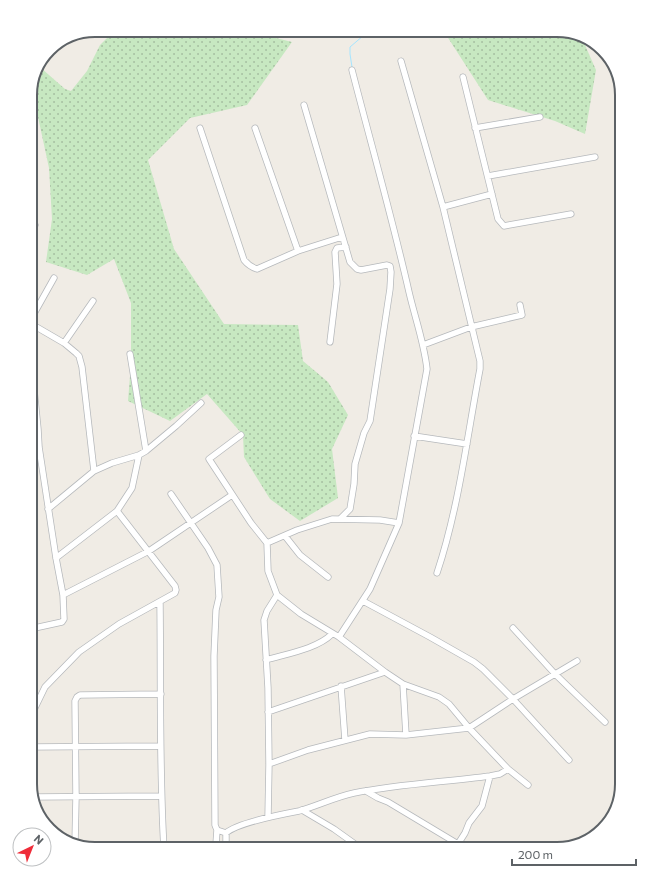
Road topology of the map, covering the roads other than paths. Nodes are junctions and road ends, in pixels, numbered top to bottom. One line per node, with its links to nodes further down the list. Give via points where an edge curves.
1 (402, 61): 12 (street)
2 (352, 70): 25 (street)
3 (463, 77): 8 (street)
4 (304, 105): 14 (street)
5 (540, 117): 8 (street)
6 (200, 128): 16 (street, via 247,264 257,268)
7 (255, 128): 16 (street)
8 (475, 128): 10 (street)
9 (595, 157): 10 (street)
10 (488, 176): 11 (street)
11 (492, 194): 12 (street); 13 (street, via 498,219 504,226)
12 (444, 207): 22 (street)
13 (571, 214)
14 (343, 238): 15 (street); 16 (street)
15 (346, 247): 23 (street, via 337,248 336,252 337,284); 40 (street, via 350,262 357,269 387,265 390,266 391,279 370,421 355,464 350,509)
16 (298, 251)
17 (54, 278): 20 (street)
18 (93, 301): 24 (street)
19 (520, 305): 22 (street, via 522,315)
20 (37, 308)
21 (37, 327): 24 (street)
22 (471, 327): 25 (street); 31 (street, via 480,369)
23 (330, 342)
24 (64, 343): 35 (street, via 79,356 82,367)
25 (423, 345): 30 (street, via 427,369)
26 (130, 354): 33 (street)
27 (201, 403): 33 (street)
28 (37, 418): 32 (street)
29 (241, 435): 37 (street, via 209,459)
30 (414, 436): 31 (street); 42 (street)
31 (467, 444): 47 (street, via 447,544)
32 (39, 447): 38 (street)
33 (146, 451): 34 (street)
34 (139, 455): 35 (street); 39 (street, via 132,488)
35 (94, 471): 38 (street)
36 (171, 494): 41 (street)
37 (232, 495): 41 (street); 44 (street)
38 (48, 509): 46 (street)
39 (117, 511): 45 (street); 46 (street)
40 (340, 519): 42 (street); 43 (street, via 315,524)
41 (190, 523): 45 (street); 85 (street, via 214,559 219,579 214,656)
42 (399, 523): 51 (street)
43 (285, 536): 44 (street); 48 (street, via 300,556)
44 (267, 543): 49 (street, via 268,571)
45 (148, 551): 50 (street); 52 (street, via 176,590 174,595)
46 (56, 558): 50 (street)
47 (437, 573)
48 (328, 577)
49 (277, 595): 55 (street); 57 (street, via 264,620)
50 (63, 596): 53 (street, via 62,622)
51 (363, 601): 56 (street); 64 (street, via 474,662)
52 (160, 603): 63 (street); 65 (street, via 119,624 79,652 44,687)
53 (37, 627)
54 (513, 628): 60 (street)
55 (332, 634): 56 (street); 57 (street, via 314,646)
56 (339, 637): 59 (street)
57 (266, 660): 66 (street)
58 (578, 661): 60 (street)
59 (385, 672): 61 (street); 62 (street)
60 (555, 674): 64 (street); 67 (street)
61 (403, 684): 68 (street, via 438,697 449,704); 69 (street)
62 (341, 686): 66 (street); 70 (street)
63 (161, 694): 71 (street); 73 (street, via 80,695 75,701)
64 (513, 699): 68 (street); 74 (street)
65 (37, 702)
66 (268, 712): 75 (street)
67 (604, 722)
68 (469, 728): 69 (street); 76 (street)
69 (406, 735): 70 (street, via 370,734)
70 (345, 740): 75 (street)
71 (160, 746): 73 (street); 80 (street)
72 (37, 747): 73 (street)
73 (75, 747): 82 (street)
74 (569, 760)
75 (269, 764): 84 (street)
76 (508, 769): 77 (street); 78 (street)
77 (490, 776): 79 (street); 93 (street, via 482,806 468,823)
78 (528, 785)
79 (366, 791): 83 (street); 92 (street)
80 (161, 796): 82 (street); 88 (street)
81 (38, 797): 82 (street)
82 (76, 797): 87 (street)
83 (302, 810): 84 (street); 91 (street)
84 (268, 817): 86 (street)
85 (217, 830): 86 (street); 89 (street)
86 (226, 833): 90 (street)
87 (75, 839)
88 (164, 842)
89 (217, 842)
90 (226, 842)
91 (352, 842)
92 (455, 842)
93 (459, 842)

